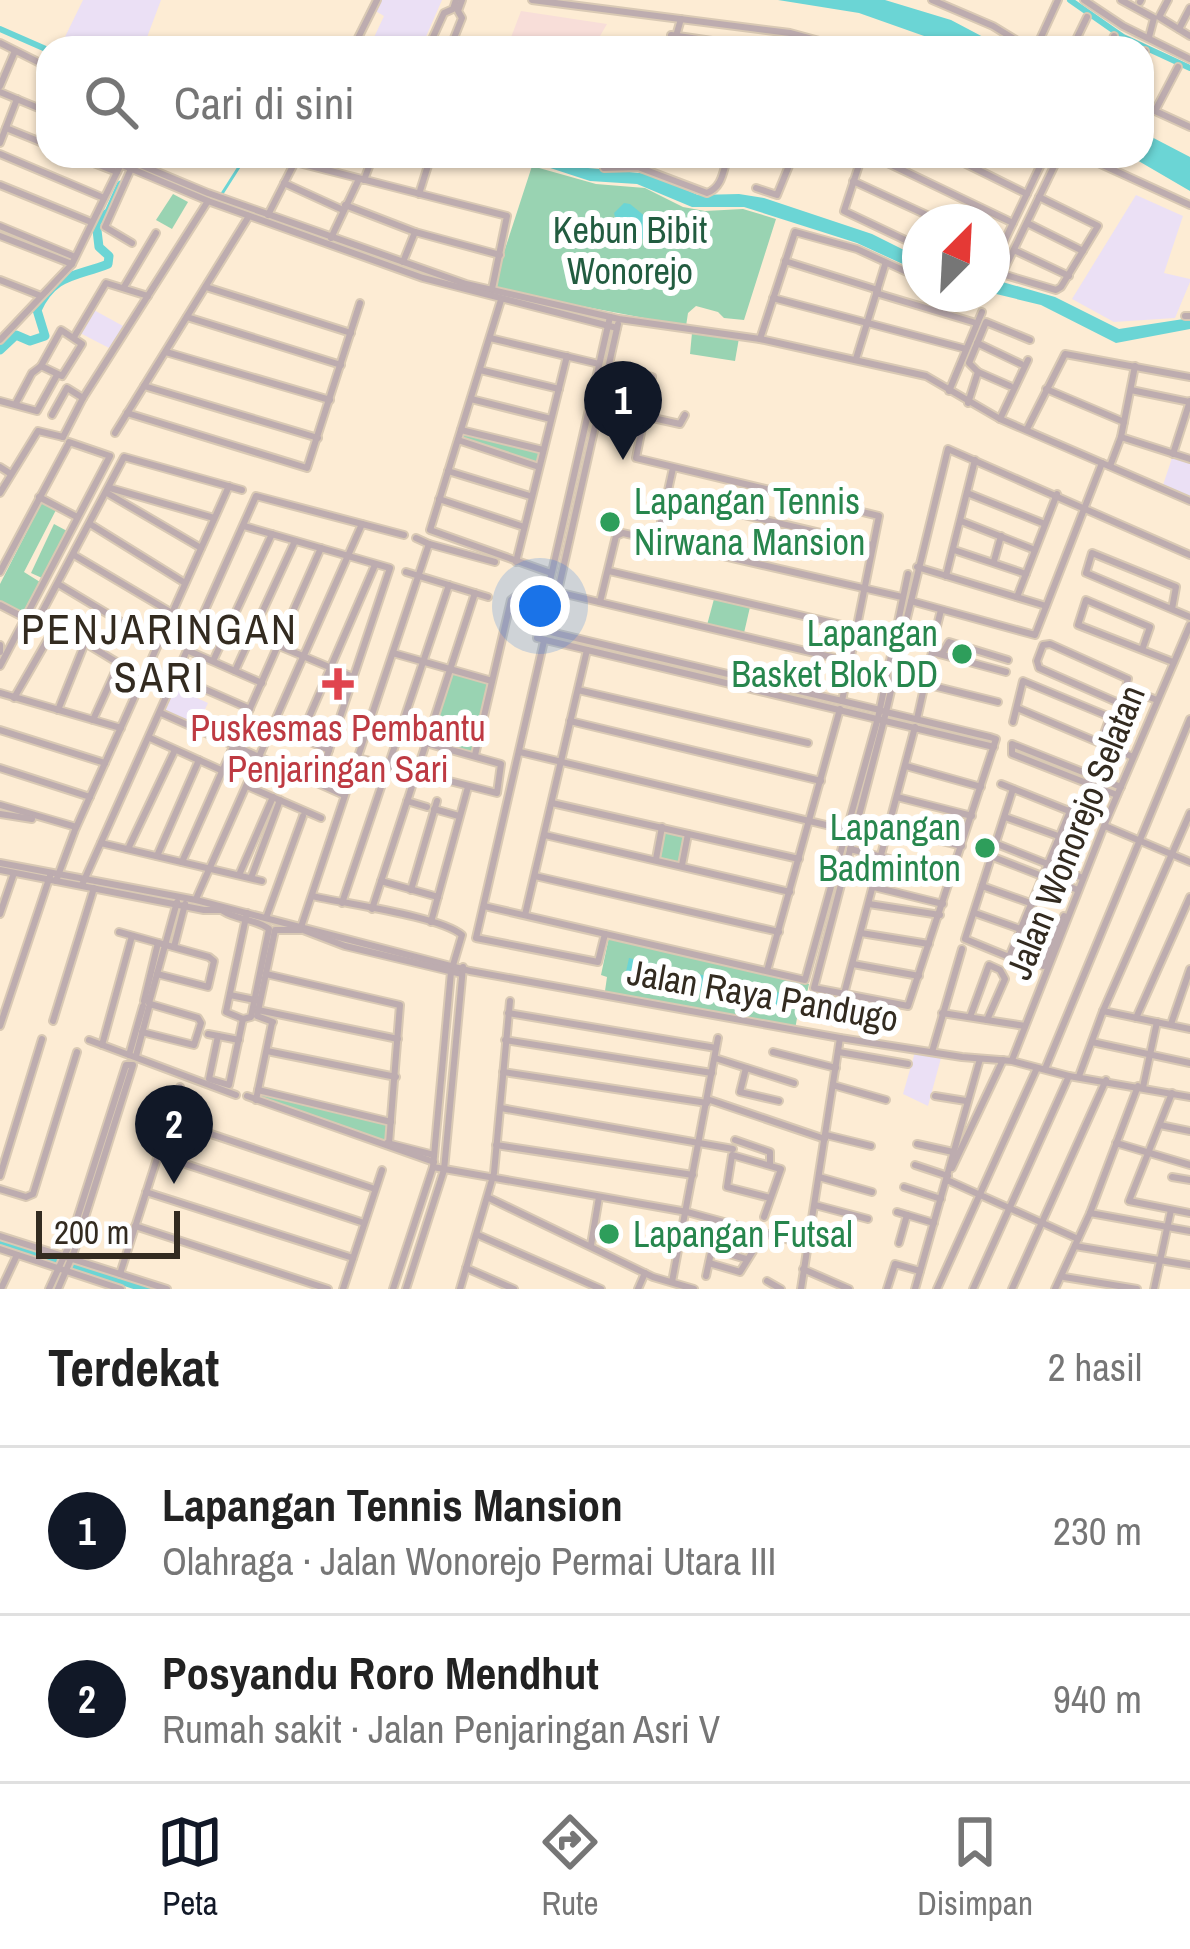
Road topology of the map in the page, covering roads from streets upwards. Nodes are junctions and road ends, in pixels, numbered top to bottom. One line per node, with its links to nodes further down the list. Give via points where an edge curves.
1 (377, 0): 15 (street)
2 (532, 0): 12 (street)
3 (932, 0): 21 (street)
4 (1058, 0): 22 (street)
5 (1121, 0): 11 (street)
6 (1168, 0): 11 (street)
7 (1086, 1): 24 (street)
8 (457, 5): 14 (street); 18 (street)
9 (1190, 8): 13 (street)
10 (1087, 17): 23 (street)
11 (1157, 17): 13 (street); 25 (street)
12 (678, 19): 19 (street); 20 (street)
13 (1179, 29): 26 (street)
14 (436, 31): 16 (street); 17 (street)
15 (358, 36)
16 (434, 36)
17 (447, 36)
18 (455, 36)
19 (673, 36)
20 (800, 36)
21 (1011, 36)
22 (1039, 36)
23 (1078, 36)
24 (1147, 36)
25 (1149, 36)
26 (1190, 36)
27 (1154, 40): 30 (street)
28 (0, 43): 29 (street)
29 (15, 51): 31 (street); 33 (street)
30 (1190, 59)
31 (36, 61)
32 (1178, 67): 36 (street)
33 (0, 89): 34 (street)
34 (17, 99): 35 (street); 39 (street)
35 (36, 107)
36 (1155, 111): 38 (street)
37 (1190, 116): 38 (street)
38 (1188, 126)
39 (6, 128): 40 (street); 41 (street)
40 (36, 140)
41 (0, 143)
42 (0, 154): 69 (street)
43 (119, 168): 69 (street)
44 (134, 168): 65 (street)
45 (292, 168): 62 (street)
46 (326, 168): 60 (street)
47 (367, 168): 60 (street)
48 (427, 168): 66 (street)
49 (641, 168): 50 (street, via 706,193)
50 (724, 168)
51 (788, 168): 64 (street, via 777,195)
52 (858, 168): 61 (street)
53 (898, 168): 78 (street)
54 (974, 168): 67 (street)
55 (1053, 168): 59 (street)
56 (1109, 168): 72 (street)
57 (131, 169): 65 (street); 80 (street, via 105,227 129,241)
58 (1039, 170): 59 (street); 67 (street)
59 (1049, 175): 68 (street)
60 (362, 179): 66 (street); 73 (street)
61 (853, 182): 71 (street); 86 (street, via 848,214)
62 (284, 183): 73 (street); 75 (street)
63 (0, 185): 76 (street)
64 (756, 188)
65 (192, 191): 70 (street)
66 (419, 194): 89 (street, via 509,219)
67 (1027, 194): 78 (street)
68 (1039, 197): 77 (street); 88 (street, via 1098,226)
69 (104, 198): 76 (street)
70 (215, 198): 74 (street); 75 (street); 103 (street)
71 (902, 204)
72 (1190, 205)
73 (344, 208): 82 (street); 85 (street)
74 (249, 215): 100 (street); 101 (street)
75 (268, 215): 85 (street)
76 (92, 223): 93 (street)
77 (1027, 223): 87 (street); 88 (street)
78 (1013, 224): 81 (street)
79 (0, 226): 93 (street)
80 (132, 226)
81 (1010, 230)
82 (415, 232): 89 (street); 92 (street)
83 (156, 233): 99 (street)
84 (0, 236): 93 (street)
85 (332, 238): 92 (street)
86 (902, 239)
87 (1014, 250): 90 (street); 97 (street)
88 (1083, 251): 97 (street)
89 (500, 255): 101 (street)
90 (1010, 258)
91 (785, 261): 94 (street, via 797,232); 102 (street); 105 (street)
92 (403, 262): 101 (street)
93 (72, 263): 104 (street)
94 (885, 264): 95 (street); 102 (street)
95 (902, 271)
96 (1010, 276): 97 (street, via 1060,289)
97 (1069, 276)
98 (0, 280): 104 (street)
99 (123, 287): 103 (street); 116 (street, via 106,284)
100 (206, 287): 109 (street); 115 (street)
101 (485, 290): 106 (street); 111 (street)
102 (877, 291): 112 (street); 113 (street)
103 (148, 296): 141 (street)
104 (42, 297): 114 (street)
105 (773, 298): 113 (street); 118 (street)
106 (501, 300): 111 (street); 117 (street)
107 (360, 303): 115 (street)
108 (982, 312): 112 (street)
109 (187, 317): 123 (street); 128 (street)
110 (0, 319): 114 (street)
111 (613, 323): 118 (street); 126 (street); 127 (street)
112 (976, 323): 122 (street)
113 (867, 324): 122 (street); 125 (street)
114 (15, 325): 119 (street)
115 (351, 333): 128 (street)
116 (74, 337): 129 (street, via 59,331); 133 (street, via 81,347)
117 (490, 338): 124 (street); 131 (street)
118 (760, 339): 125 (street)
119 (0, 340)
120 (1030, 340): 121 (street, via 988,320)
121 (977, 343): 132 (street, via 969,365); 153 (street, via 1024,362)
122 (966, 349): 140 (street)
123 (165, 352): 135 (street); 143 (street)
124 (566, 356): 126 (street); 137 (street)
125 (856, 359): 140 (street, via 926,376)
126 (599, 364): 195 (street)
127 (610, 364): 151 (street, via 652,377); 197 (street)
128 (341, 365): 143 (street)
129 (41, 366): 133 (street); 146 (street)
130 (1135, 366): 134 (street); 138 (street, via 1065,354); 139 (street)
131 (480, 370): 137 (street); 142 (street)
132 (978, 372): 136 (street); 147 (street)
133 (57, 375): 146 (street, via 37,411)
134 (1190, 377)
135 (144, 386): 148 (street); 160 (street)
136 (1010, 386)
137 (559, 389): 152 (street)
138 (1046, 389): 154 (street); 155 (street)
139 (1131, 390): 145 (street); 154 (street)
140 (949, 391): 147 (street)
141 (83, 398): 150 (street, via 67,388); 161 (street)
142 (471, 399): 152 (street); 158 (street)
143 (330, 400): 160 (street)
144 (0, 401): 146 (street)
145 (1190, 402): 156 (street)
146 (16, 404)
147 (968, 404): 153 (street)
148 (127, 413): 157 (street); 160 (street, via 305,468)
149 (685, 415): 151 (street, via 680,424)
150 (52, 416)
151 (644, 416): 169 (street, via 634,457)
152 (551, 418): 162 (street)
153 (1000, 419): 155 (street)
154 (1124, 422): 159 (street)
155 (1026, 430): 166 (street)
156 (1186, 431): 163 (street)
157 (115, 433)
158 (459, 435): 162 (street); 168 (street); 170 (street)
159 (1121, 436): 163 (street); 166 (street)
160 (318, 438)
161 (66, 440): 171 (street, via 38,431); 178 (street); 184 (street, via 110,456)
162 (543, 450): 168 (street)
163 (1173, 454): 164 (street)
164 (1190, 459)
165 (975, 460): 175 (street); 177 (street); 213 (street, via 946,451)
166 (1106, 465): 182 (street); 183 (street)
167 (0, 467): 171 (street)
168 (539, 467): 179 (street)
169 (674, 468): 180 (street); 201 (street, via 877,515)
170 (448, 471): 179 (street); 181 (street)
171 (11, 474): 176 (street)
172 (229, 486): 173 (street); 174 (street, via 126,456); 185 (street)
173 (242, 490)
174 (108, 491): 185 (street); 187 (street); 202 (street)
175 (967, 493): 186 (street); 189 (street)
176 (0, 494)
177 (1057, 494): 183 (street); 189 (street)
178 (39, 497): 184 (street); 215 (street)
179 (532, 497): 191 (street)
180 (668, 497): 198 (street); 201 (street)
181 (439, 499): 191 (street); 210 (street, via 430,530)
182 (1190, 501)
183 (1085, 506): 207 (street); 234 (street)
184 (77, 517): 238 (street)
185 (214, 518): 202 (street)
186 (961, 520): 194 (street); 204 (street)
187 (90, 524): 206 (street); 222 (street)
188 (362, 524): 190 (street, via 258,495); 193 (street); 208 (street)
189 (1046, 524): 205 (street)
190 (244, 526): 192 (street); 250 (street)
191 (524, 527): 210 (street)
192 (272, 534): 199 (street); 261 (street)
193 (404, 535)
194 (1001, 536): 205 (street); 211 (street)
195 (560, 537): 197 (street); 217 (street)
196 (416, 538): 200 (street)
197 (571, 539): 226 (street)
198 (657, 540): 214 (street, via 618,533); 225 (street)
199 (295, 541): 203 (street); 267 (street)
200 (429, 544): 209 (street); 220 (street)
201 (872, 545): 225 (street)
202 (201, 548): 222 (street)
203 (321, 548): 208 (street); 248 (street)
204 (953, 550): 211 (street); 221 (street)
205 (1036, 550): 219 (street)
206 (74, 554): 223 (street); 237 (street)
207 (1190, 555)
208 (347, 556): 212 (street); 254 (street)
209 (495, 562)
210 (516, 562): 217 (street)
211 (993, 562): 219 (street)
212 (375, 564): 265 (street); 270 (street, via 390,568)
213 (917, 567): 221 (street); 230 (street)
214 (609, 571): 231 (street); 242 (street)
215 (0, 572)
216 (406, 572): 220 (street)
217 (551, 573): 232 (street)
218 (908, 574): 230 (street)
219 (1026, 574): 229 (street)
220 (418, 576): 224 (street); 252 (street)
221 (946, 576): 229 (street)
222 (185, 583): 237 (street)
223 (58, 584): 240 (street, via 40,615); 247 (street)
224 (449, 585): 227 (street); 262 (street)
225 (864, 588): 230 (street); 242 (street)
226 (557, 592): 231 (street); 243 (street)
227 (475, 593): 228 (street); 266 (street)
228 (488, 596)
229 (1017, 597): 234 (street)
230 (904, 598): 236 (street); 241 (street); 286 (street)
231 (600, 602): 259 (street)
232 (544, 604): 244 (street); 272 (street, via 513,598)
233 (0, 605): 238 (street)
234 (1046, 607): 236 (street, via 1037,634)
235 (1172, 609): 235 (street, via 1086,573 1093,551 1176,587); 239 (street)
236 (941, 610): 245 (street)
237 (172, 613): 247 (street)
238 (25, 618): 264 (street)
239 (1190, 621): 256 (street, Jalan Wonorejo Selatan)
240 (56, 625): 246 (street); 278 (street)
241 (905, 626)
242 (855, 628): 259 (street)
243 (549, 631): 244 (street); 258 (street)
244 (540, 636): 251 (street); 303 (street)
245 (934, 638)
246 (85, 643): 263 (street); 284 (street)
247 (158, 644): 271 (street)
248 (278, 645): 254 (street); 273 (street)
249 (1142, 650): 249 (street, via 1078,625 1086,600 1150,627); 256 (street)
250 (189, 651): 261 (street); 269 (street)
251 (587, 652): 258 (street); 276 (street)
252 (393, 653): 262 (street); 307 (street)
253 (938, 653): 257 (street, via 949,642); 268 (street); 274 (street)
254 (303, 656): 265 (street); 292 (street)
255 (899, 657): 286 (street)
256 (1175, 659): 260 (street); 279 (street, Jalan Wonorejo Selatan)
257 (1008, 660)
258 (657, 661): 281 (street)
259 (848, 661): 281 (street)
260 (1190, 661)
261 (213, 662): 267 (street)
262 (423, 662): 266 (street); 312 (street)
263 (119, 663): 271 (street); 288 (street)
264 (0, 666)
265 (331, 668): 270 (street); 296 (street)
266 (450, 669): 272 (street); 298 (street)
267 (235, 671): 273 (street)
268 (1006, 672)
269 (177, 677): 283 (street); 285 (street)
270 (353, 677): 302 (street)
271 (143, 678): 293 (street)
272 (492, 681): 304 (street)
273 (262, 682): 283 (street)
274 (925, 684): 280 (street); 291 (street)
275 (1128, 689): 275 (street, via 1118,704 1036,661 1050,644 1129,679); 279 (street)
276 (578, 691): 289 (street); 299 (street)
277 (0, 694): 278 (street)
278 (14, 698): 284 (street)
279 (1156, 700): 305 (street, Jalan Wonorejo Selatan)
280 (998, 702)
281 (841, 705): 286 (street); 318 (street)
282 (1017, 708): 290 (street); 297 (street); 297 (street, via 1024,677 1111,717)
283 (250, 709): 300 (street)
284 (58, 710): 288 (street)
285 (161, 713): 295 (street); 300 (street)
286 (882, 715): 291 (street); 346 (street); 355 (street)
287 (1190, 719): 350 (street)
288 (92, 720): 293 (street)
289 (570, 722): 310 (street); 318 (street)
290 (1013, 722)
291 (916, 723): 313 (street); 323 (street, via 995,743)
292 (273, 726): 296 (street); 306 (street)
293 (121, 728): 309 (street)
294 (0, 730): 309 (street)
295 (150, 738): 301 (street); 351 (street)
296 (300, 738): 302 (street)
297 (1101, 742): 305 (street)
298 (426, 743): 304 (street); 316 (street)
299 (808, 743)
300 (234, 746): 306 (street); 315 (street)
301 (175, 750): 308 (street); 354 (street)
302 (329, 751): 319 (street)
303 (520, 752): 310 (street); 394 (street)
304 (475, 756): 322 (street, via 503,766 497,793)
305 (1130, 756): 325 (street, Jalan Wonorejo Selatan)
306 (259, 757): 319 (street); 321 (street)
307 (358, 758): 312 (street); 326 (street)
308 (199, 760): 315 (street); 357 (street)
309 (105, 763): 327 (street)
310 (562, 763): 331 (street); 341 (street)
311 (1064, 763): 317 (street); 317 (street, via 1012,744 1012,754); 325 (street)
312 (388, 766): 316 (street); 390 (street)
313 (906, 766): 323 (street); 328 (street)
314 (0, 768): 327 (street)
315 (223, 771): 362 (street)
316 (416, 772): 322 (street); 330 (street)
317 (1061, 773): 325 (street)
318 (821, 781): 341 (street)
319 (317, 783): 326 (street)
320 (1001, 784): 324 (street)
321 (246, 786): 329 (street); 367 (street)
322 (468, 786): 338 (street)
323 (981, 787): 337 (street)
324 (1013, 789): 339 (street); 349 (street, via 1071,808)
325 (1119, 791): 342 (street, Jalan Wonorejo Selatan)
326 (345, 795): 385 (street)
327 (90, 797): 343 (street)
328 (897, 797): 337 (street); 345 (street)
329 (276, 799): 340 (street); 369 (street); 374 (street)
330 (407, 801): 332 (street); 377 (street)
331 (552, 803): 344 (street); 348 (street)
332 (433, 806): 338 (street); 383 (street)
333 (0, 809): 343 (street)
334 (1105, 812): 375 (street)
335 (1190, 813): 356 (street)
336 (303, 816): 402 (street)
337 (972, 816): 353 (street)
338 (460, 817): 387 (street)
339 (1004, 817): 349 (street); 352 (street)
340 (321, 818)
341 (810, 821): 346 (street); 360 (street)
342 (1104, 826): 350 (street); 375 (street, Jalan Wonorejo Selatan)
343 (76, 827): 371 (street)
344 (662, 827): 347 (street); 361 (street)
345 (890, 828): 353 (street); 359 (street)
346 (848, 830): 419 (street, via 806,979)
347 (688, 833): 360 (street); 365 (street)
348 (545, 835): 361 (street); 372 (street)
349 (1060, 837): 364 (street)
350 (1138, 840): 356 (street); 470 (street)
351 (101, 843): 354 (street); 378 (street)
352 (997, 844): 358 (street); 364 (street)
353 (963, 846): 370 (street)
354 (128, 849): 357 (street)
355 (850, 849): 359 (street); 425 (street, via 814,988)
356 (1172, 854): 363 (street); 430 (street)
357 (157, 856): 362 (street)
358 (993, 856): 373 (street); 379 (street)
359 (882, 857): 370 (street); 380 (street)
360 (799, 859): 384 (street)
361 (656, 860): 365 (street)
362 (182, 862): 367 (street)
363 (1190, 862)
364 (1048, 865): 373 (street); 375 (street)
365 (682, 866): 384 (street)
366 (0, 867): 368 (street); 371 (street)
367 (210, 869): 369 (street); 388 (street)
368 (14, 873): 371 (street); 398 (street)
369 (239, 875): 374 (street)
370 (954, 875): 392 (street)
371 (54, 876): 378 (street); 441 (street)
372 (535, 876): 399 (street); 407 (street)
373 (1045, 876): 382 (street); 393 (street)
374 (251, 878): 376 (street)
375 (1081, 878): 382 (street, Jalan Wonorejo Selatan)
376 (262, 881)
377 (381, 881): 383 (street); 396 (street)
378 (83, 882): 381 (street); 389 (street)
379 (982, 886): 393 (street); 397 (street)
380 (874, 887): 391 (street); 392 (street)
381 (94, 888): 389 (street); 438 (street)
382 (1077, 889): 415 (street); 442 (street, Jalan Wonorejo Selatan)
383 (411, 890): 387 (street)
384 (790, 892): 407 (street)
385 (312, 896): 390 (street); 404 (street)
386 (1190, 896): 435 (street)
387 (438, 897): 403 (street)
388 (196, 900): 389 (street); 395 (street)
389 (181, 901): 395 (street); 412 (street)
390 (342, 903): 396 (street)
391 (869, 904): 400 (street); 408 (street)
392 (944, 904): 400 (street)
393 (1033, 904): 405 (street)
394 (484, 906): 399 (street); 409 (street, via 478,940 598,962)
395 (224, 909): 401 (street, Jalan Raya Pandugo)
396 (372, 910): 403 (street)
397 (974, 913): 405 (street); 405 (street, via 965,941 1012,956)
398 (0, 914)
399 (526, 915): 409 (street)
400 (940, 915): 411 (street)
401 (246, 916): 402 (street, Jalan Raya Pandugo); 426 (street); 427 (street, via 269,929)
402 (266, 918): 404 (street, Jalan Raya Pandugo)
403 (430, 922): 416 (street, via 460,932)
404 (299, 927): 416 (street, Jalan Raya Pandugo, via 345,946); 421 (street, via 275,930)
405 (1023, 929)
406 (119, 932): 410 (street)
407 (779, 932): 419 (street)
408 (861, 933): 411 (street); 414 (street)
409 (605, 934): 419 (street)
410 (132, 936): 412 (street); 455 (street)
411 (930, 944): 423 (street)
412 (165, 945): 420 (street); 420 (street, via 213,959 209,986); 429 (street)
413 (962, 949): 431 (street)
414 (853, 964): 423 (street); 425 (street)
415 (1043, 966)
416 (452, 968): 418 (street, Jalan Raya Pandugo); 507 (street)
417 (1010, 968): 424 (street)
418 (465, 970): 448 (street, Jalan Raya Pandugo); 513 (street)
419 (767, 971)
420 (157, 974): 429 (street)
421 (266, 974): 434 (street, via 258,1010); 450 (street, via 397,1004)
422 (1189, 975): 440 (street)
423 (920, 976): 425 (street, via 910,1006)
424 (1005, 979): 433 (street, via 987,965); 437 (street)
425 (844, 994)
426 (230, 995): 427 (street); 436 (street, via 226,1014)
427 (255, 1000): 436 (street)
428 (510, 1001): 432 (street)
429 (147, 1004): 444 (street); 444 (street, via 201,1023 194,1045); 463 (street)
430 (1103, 1011): 435 (street); 454 (street)
431 (942, 1012): 433 (street); 460 (street)
432 (508, 1013): 453 (street); 461 (street)
433 (970, 1017): 437 (street)
434 (273, 1018): 450 (street); 456 (street)
435 (1136, 1018): 439 (street)
436 (243, 1019): 452 (street)
437 (987, 1020): 442 (street)
438 (53, 1021)
439 (1157, 1022): 440 (street); 462 (street)
440 (1171, 1024): 443 (street)
441 (0, 1026)
442 (1025, 1026): 465 (street, Jalan Wonorejo Selatan)
443 (1190, 1029)
444 (142, 1032): 463 (street)
445 (208, 1034): 446 (street)
446 (218, 1036): 452 (street); 452 (street, via 209,1079 229,1085)
447 (718, 1038): 461 (street)
448 (840, 1038): 459 (street); 460 (street, Jalan Raya Pandugo)
449 (42, 1039): 516 (street)
450 (398, 1039): 475 (street)
451 (89, 1040): 455 (street)
452 (239, 1040)
453 (505, 1040): 471 (street); 472 (street)
454 (1092, 1042): 462 (street); 474 (street)
455 (102, 1045): 463 (street)
456 (267, 1051): 475 (street); 481 (street)
457 (77, 1052): 521 (street, via 33,1194)
458 (773, 1052): 469 (street)
459 (839, 1052): 467 (street); 469 (street)
460 (932, 1052): 464 (street, Jalan Raya Pandugo)
461 (716, 1053): 468 (street); 472 (street)
462 (1150, 1055): 466 (street); 480 (street)
463 (132, 1056): 483 (street)
464 (980, 1060): 465 (street, Jalan Raya Pandugo); 489 (street)
465 (1007, 1060): 470 (street, Jalan Raya Pandugo); 515 (street, Jalan Wonorejo Selatan)
466 (1190, 1063)
467 (908, 1064)
468 (746, 1068): 477 (street); 488 (street, via 740,1094)
469 (836, 1068): 478 (street)
470 (1041, 1068): 473 (street, Jalan Raya Pandugo); 525 (street)
471 (503, 1072): 487 (street); 490 (street)
472 (712, 1073): 487 (street)
473 (1069, 1076): 474 (street, Jalan Raya Pandugo); 531 (street)
474 (1079, 1076): 476 (street, Jalan Raya Pandugo)
475 (396, 1077): 492 (street)
476 (1106, 1080): 480 (street, Jalan Raya Pandugo); 541 (street)
477 (794, 1083)
478 (833, 1085): 486 (street); 496 (street)
479 (180, 1087): 491 (street)
480 (1140, 1087): 482 (street, Jalan Raya Pandugo); 498 (street)
481 (258, 1090): 492 (street); 501 (street, via 252,1098)
482 (1172, 1093): 485 (street, Jalan Raya Pandugo); 494 (street)
483 (236, 1095)
484 (935, 1096): 489 (street)
485 (1190, 1097)
486 (886, 1100)
487 (707, 1101): 496 (street); 497 (street)
488 (778, 1101)
489 (966, 1101): 504 (street)
490 (499, 1108): 497 (street); 499 (street)
491 (170, 1120): 505 (street); 522 (street)
492 (392, 1123): 501 (street)
493 (739, 1125): 503 (street)
494 (1160, 1125): 495 (street); 506 (street)
495 (1190, 1131)
496 (826, 1137): 502 (street); 517 (street)
497 (699, 1142): 503 (street); 514 (street)
498 (1116, 1143): 506 (street); 535 (street)
499 (496, 1144): 514 (street); 518 (street)
500 (917, 1144): 504 (street)
501 (387, 1145): 507 (street)
502 (871, 1146)
503 (734, 1148): 509 (street); 509 (street, via 772,1153); 528 (street, via 729,1189)
504 (953, 1152): 515 (street)
505 (158, 1155): 523 (street); 540 (street)
506 (1147, 1155): 508 (street); 532 (street, via 1130,1202)
507 (434, 1161): 513 (street); 579 (street)
508 (1174, 1162): 511 (street); 519 (street, via 1171,1178)
509 (770, 1165): 528 (street, via 781,1171)
510 (915, 1165): 515 (street)
511 (1190, 1165)
512 (382, 1170): 522 (street)
513 (444, 1170): 518 (street); 580 (street)
514 (693, 1175): 533 (street)
515 (949, 1175): 525 (street); 529 (street)
516 (0, 1177)
517 (819, 1177): 524 (street); 530 (street)
518 (493, 1180): 526 (street); 527 (street)
519 (1190, 1180)
520 (904, 1187): 529 (street)
521 (0, 1189)
522 (375, 1189): 540 (street)
523 (146, 1192): 543 (street); 558 (street)
524 (872, 1192)
525 (981, 1195): 531 (street); 591 (street)
526 (489, 1198): 546 (street); 553 (street)
527 (598, 1198): 533 (street); 553 (street)
528 (770, 1198): 538 (street)
529 (941, 1199): 542 (street)
530 (814, 1205): 539 (street); 550 (street)
531 (1009, 1208): 541 (street); 592 (street)
532 (1171, 1210): 536 (street); 544 (street)
533 (687, 1212): 548 (street); 550 (street)
534 (896, 1212): 537 (street)
535 (1090, 1213): 544 (street); 549 (street)
536 (1190, 1214)
537 (907, 1215): 542 (street); 551 (street)
538 (764, 1217)
539 (868, 1219)
540 (364, 1222): 558 (street)
541 (1042, 1222): 549 (street); 593 (street)
542 (934, 1223): 566 (street)
543 (135, 1226): 568 (street); 577 (street)
544 (1168, 1228): 545 (street); 560 (street)
545 (1190, 1232)
546 (477, 1234): 564 (street); 583 (street)
547 (0, 1235): 562 (street)
548 (682, 1240): 555 (street); 572 (street)
549 (1076, 1242): 560 (street); 570 (street)
550 (808, 1243): 554 (street); 565 (street)
551 (899, 1243)
552 (758, 1244): 559 (street)
553 (591, 1245): 567 (street)
554 (837, 1247)
555 (712, 1248): 559 (street); 561 (street)
556 (0, 1250): 557 (street)
557 (17, 1255): 562 (street); 573 (street)
558 (353, 1258): 578 (street)
559 (746, 1259): 561 (street, via 738,1273)
560 (1160, 1260): 563 (street); 596 (street)
561 (709, 1263): 569 (street)
562 (65, 1264): 562 (street, via 126,1066 133,1065); 568 (street); 574 (street); 575 (street)
563 (1190, 1265)
564 (466, 1268): 581 (street); 582 (street)
565 (803, 1269): 587 (street); 588 (street)
566 (920, 1271): 589 (street, via 895,1264); 590 (street)
567 (645, 1273): 572 (street); 584 (street)
568 (120, 1274): 576 (street)
569 (706, 1276)
570 (1062, 1276): 594 (street); 595 (street)
571 (767, 1281): 586 (street)
572 (672, 1282): 585 (street)
573 (2, 1289)
574 (54, 1289)
575 (121, 1289)
576 (167, 1289)
577 (328, 1289)
578 (343, 1289)
579 (393, 1289)
580 (406, 1289)
581 (460, 1289)
582 (514, 1289)
583 (602, 1289)
584 (638, 1289)
585 (694, 1289)
586 (781, 1289)
587 (801, 1289)
588 (849, 1289)
589 (887, 1289)
590 (914, 1289)
591 (937, 1289)
592 (974, 1289)
593 (1012, 1289)
594 (1055, 1289)
595 (1137, 1289)
596 (1154, 1289)

